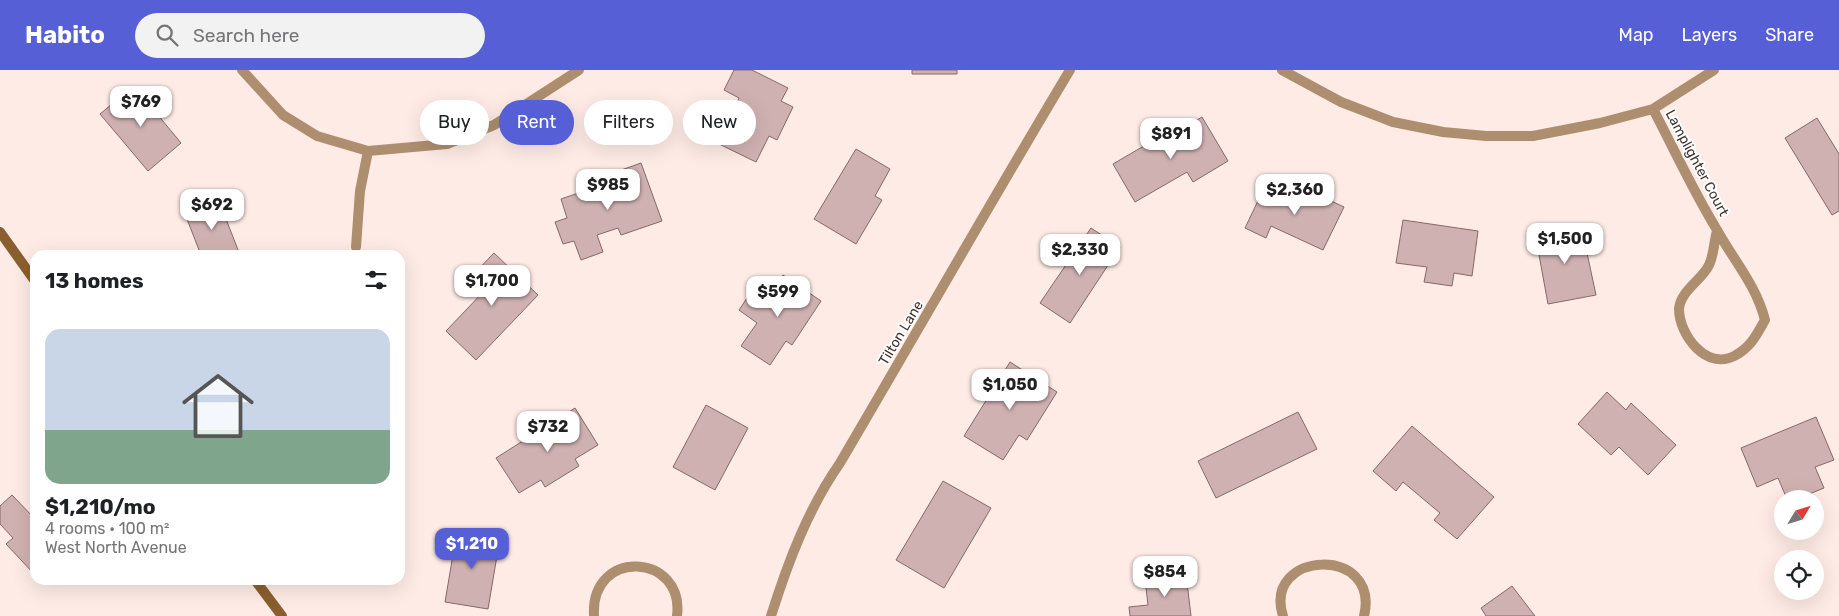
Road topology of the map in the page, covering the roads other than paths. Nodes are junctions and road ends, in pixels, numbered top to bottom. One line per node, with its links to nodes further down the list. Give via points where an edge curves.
1 (242, 70): 7 (street, via 282,115 317,136)
2 (579, 70): 7 (street, via 494,125 447,144)
3 (1070, 70): 16 (street, Tilton Lane, via 935,303 822,489 789,560)
4 (1282, 70): 6 (street, via 1341,102 1394,122 1443,132 1533,136)
5 (1714, 70): 6 (street)
6 (1653, 109): 8 (street, Lamplighter Court)
7 (368, 151): 10 (street, via 360,191)
8 (1717, 231): 8 (street, Lamplighter Court, via 1709,265 1679,307 1682,328 1694,347 1715,359 1735,356 1753,342 1765,320 1760,300 1745,272)
9 (0, 232): 11 (main road)
10 (356, 247)
11 (30, 274)
12 (259, 585): 13 (main road)
13 (282, 616)
14 (594, 616): 15 (street, via 593,604 605,579 616,570 630,566 658,572 668,581 676,594)
15 (677, 616)
16 (771, 616)
17 (1283, 616): 18 (street, via 1281,598 1286,586 1299,571 1319,563 1334,564 1358,581 1364,594)
18 (1364, 616)

